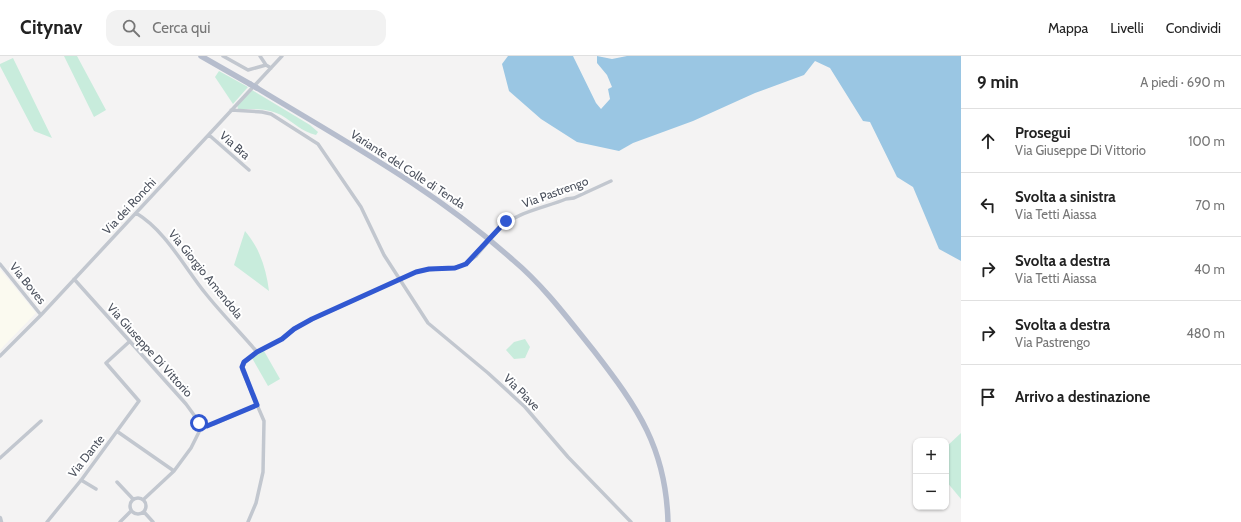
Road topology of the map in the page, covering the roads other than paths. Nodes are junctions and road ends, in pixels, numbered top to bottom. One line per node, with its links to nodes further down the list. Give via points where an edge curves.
1 (201, 56): 39 (main road, Variante del Colle di Tenda, bridge, via 400,174 454,210 515,261 564,314 613,375 635,408 649,432 658,455 665,481)
2 (223, 56): 5 (street, via 248,70)
3 (260, 56): 5 (street)
4 (282, 56): 6 (street, Via dei Ronchi)
5 (266, 65): 6 (street)
6 (271, 68): 7 (street, Via dei Ronchi)
7 (231, 110): 8 (street, Via dei Ronchi); 14 (street, Via Piave, via 271,114 318,144 361,207 384,255)
8 (209, 135): 9 (street, Via Bra); 11 (street, Via dei Ronchi)
9 (249, 170)
10 (611, 181): 14 (street, Via Pastrengo, bridge, via 574,198 506,221 466,264 455,268 424,270)
11 (136, 213): 13 (street, Via dei Ronchi); 17 (street, Via Giorgio Amendola, via 159,232 206,294)
12 (0, 264): 15 (street, Via Boves)
13 (74, 279): 15 (street, Via dei Ronchi); 16 (street, Via Giuseppe Di Vittorio)
14 (400, 279): 17 (street, Via Pastrengo, via 300,325 282,339); 38 (street, Via Piave, via 428,323 525,407 568,457)
15 (41, 315): 18 (street, Via dei Ronchi)
16 (130, 342): 21 (street, Via Giuseppe Di Vittorio, via 192,410); 22 (street, Via Dante, via 106,363 139,401)
17 (257, 352): 19 (street, Via Pastrengo, via 244,362 242,367)
18 (0, 356)
19 (257, 405): 21 (street, via 214,424); 37 (street, via 264,421 263,472 256,503)
20 (41, 421): 23 (street)
21 (202, 426): 24 (street, via 191,448)
22 (118, 432): 24 (street); 25 (street, Via Dante)
23 (0, 458)
24 (174, 471): 29 (street)
25 (81, 480): 27 (street); 34 (street, Via Dante)
26 (117, 482): 28 (street)
27 (96, 489)
28 (133, 499): 29 (street, via 138,497); 30 (street, via 130,503)
29 (144, 500): 31 (street)
30 (131, 511): 31 (street, via 136,514); 35 (street)
31 (144, 512): 36 (street)
32 (0, 518): 33 (street)
33 (1, 522)
34 (47, 522)
35 (120, 522)
36 (153, 522)
37 (248, 522)
38 (631, 522)
39 (668, 522)

